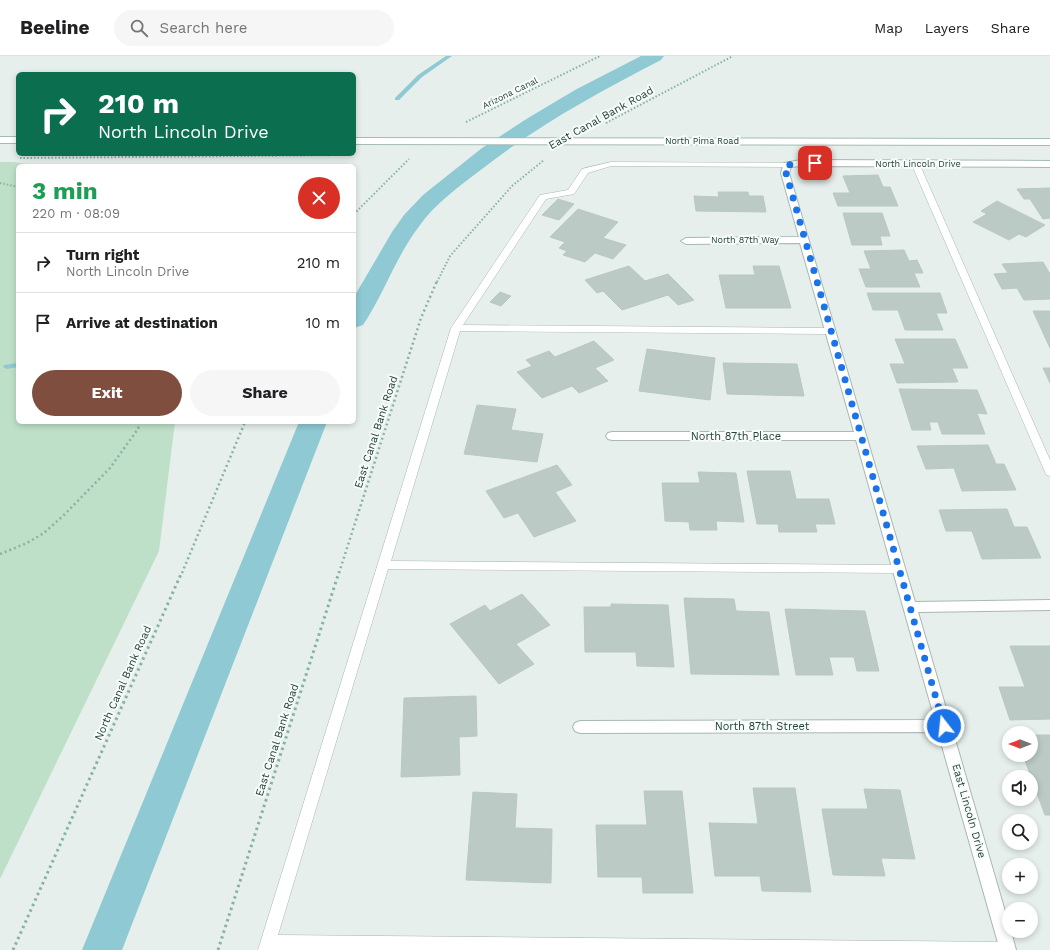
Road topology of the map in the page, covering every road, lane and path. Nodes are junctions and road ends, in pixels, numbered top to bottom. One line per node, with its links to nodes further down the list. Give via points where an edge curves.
1 (600, 56): 3 (path, Arizona Canal)
2 (733, 56): 7 (path, East Canal Bank Road)
3 (462, 124)
4 (0, 140): 5 (street)
5 (16, 140)
6 (356, 141): 7 (street, North Pima Road)
7 (571, 141): 8 (street, North Pima Road); 36 (path, East Canal Bank Road, via 512,186 450,256 434,287 419,326)
8 (1050, 142)
9 (412, 155): 17 (path)
10 (213, 156): 11 (path)
11 (15, 158)
12 (915, 164): 13 (street, North Lincoln Drive); 14 (street, North Lincoln Drive); 26 (lane)
13 (1050, 164)
14 (786, 165): 18 (street, East Lincoln Drive); 20 (lane, via 611,164 585,171 571,192 543,198)
15 (0, 183): 16 (path)
16 (16, 187)
17 (356, 212)
18 (805, 240): 19 (street, North 87th Way); 21 (street, East Lincoln Drive)
19 (686, 241)
20 (456, 328): 21 (lane); 28 (lane)
21 (831, 331): 25 (street, East Lincoln Drive)
22 (139, 424): 27 (path, via 110,468 65,514 44,533)
23 (244, 424): 35 (path, North Canal Bank Road, via 178,582)
24 (612, 436): 25 (street, North 87th Place)
25 (861, 436): 29 (street, East Lincoln Drive)
26 (1050, 472)
27 (0, 554)
28 (384, 565): 29 (lane); 34 (lane)
29 (899, 569): 31 (street, East Lincoln Drive)
30 (1050, 605): 31 (street)
31 (910, 607): 32 (street, East Lincoln Drive)
32 (944, 726): 33 (street, North 87th Street); 37 (street, East Lincoln Drive)
33 (580, 727)
34 (267, 946): 37 (lane)
35 (13, 950)
36 (218, 950)
37 (1008, 950)

